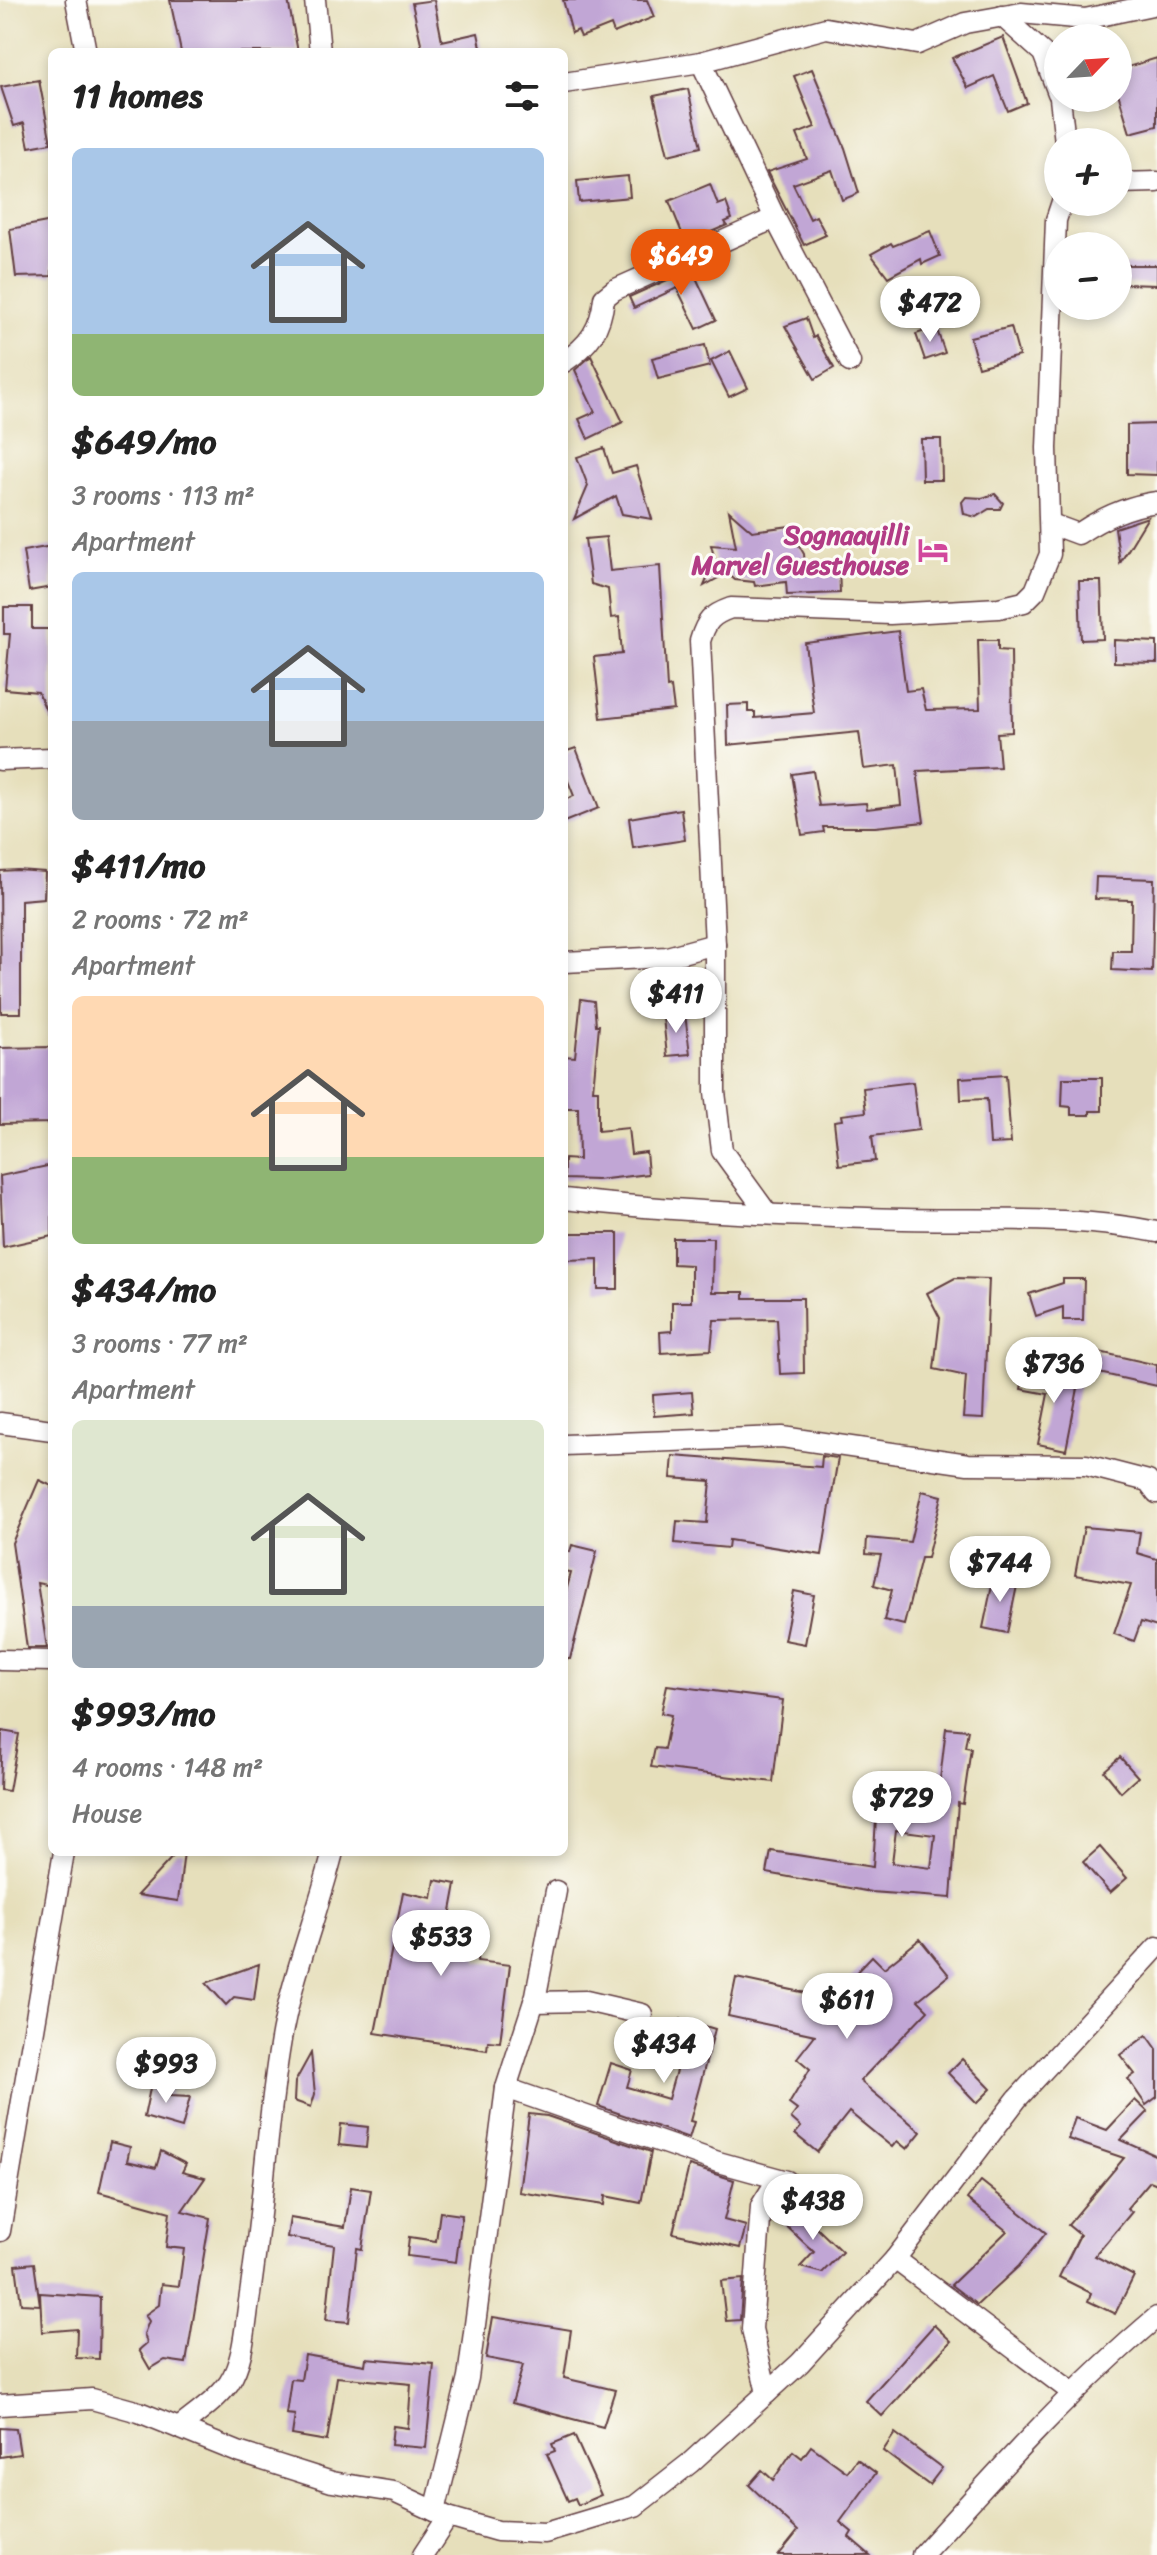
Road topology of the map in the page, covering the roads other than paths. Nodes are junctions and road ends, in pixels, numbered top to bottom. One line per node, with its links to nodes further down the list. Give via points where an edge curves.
1 (76, 0): 5 (street)
2 (315, 0): 6 (street)
3 (1157, 4): 4 (street, via 1085,19)
4 (1018, 10): 7 (street); 8 (street, via 965,23 917,44 826,28)
5 (85, 48)
6 (320, 48)
7 (1044, 56)
8 (701, 62): 9 (street); 13 (street)
9 (568, 82)
10 (1157, 182): 11 (street)
11 (1132, 183)
12 (1057, 216): 17 (street, via 1047,448)
13 (775, 218): 14 (street, via 614,290 604,298 587,347); 15 (street)
14 (568, 359)
15 (850, 362)
16 (1157, 502): 17 (street, via 1101,518 1078,534)
17 (1051, 524): 20 (street, via 1045,574 1024,602 890,614 731,608 705,623 700,641)
18 (48, 758): 19 (street)
19 (0, 760)
20 (715, 944): 21 (street, via 667,957); 23 (street, via 715,1092 722,1151)
21 (568, 962)
22 (568, 1199): 23 (street)
23 (767, 1213): 24 (street, via 1046,1219)
24 (1157, 1232)
25 (0, 1423): 26 (street)
26 (48, 1429)
27 (568, 1445): 28 (street, via 782,1437 968,1464 1086,1465 1148,1481)
28 (1157, 1493)
29 (0, 1660): 30 (street)
30 (48, 1661)
31 (63, 1856): 38 (street)
32 (332, 1856): 44 (street, via 293,1980 279,2052 242,2350 230,2381)
33 (556, 1891): 35 (street)
34 (1157, 1947): 39 (street, via 1017,2099)
35 (534, 2002): 36 (street, via 586,2001); 37 (street)
36 (642, 2014)
37 (506, 2088): 41 (street, via 782,2180 761,2206 752,2329); 45 (street, via 468,2378)
38 (0, 2231)
39 (895, 2259): 41 (street); 42 (street)
40 (1157, 2318): 42 (street)
41 (767, 2393): 45 (street, via 635,2506 545,2533 497,2531)
42 (1073, 2393): 47 (street)
43 (0, 2405): 44 (street, via 92,2399)
44 (179, 2428): 45 (street, via 332,2482 394,2492)
45 (441, 2514): 46 (street)
46 (423, 2555)
47 (922, 2555)

